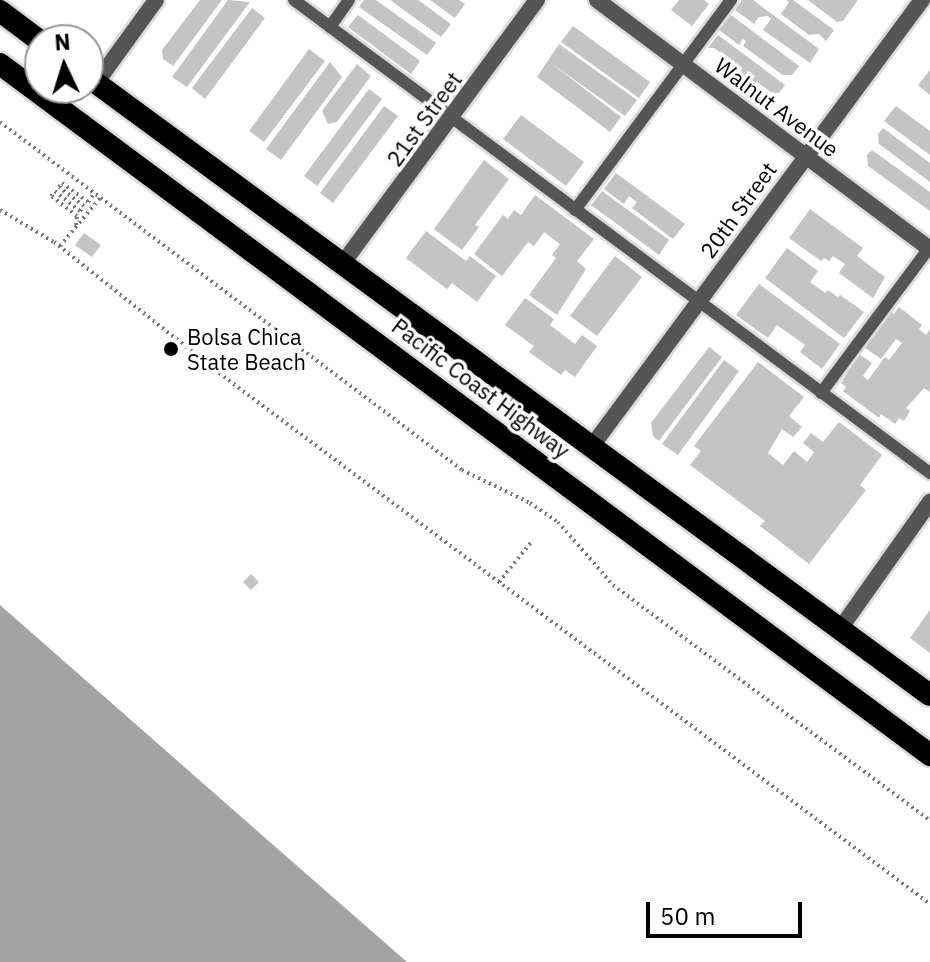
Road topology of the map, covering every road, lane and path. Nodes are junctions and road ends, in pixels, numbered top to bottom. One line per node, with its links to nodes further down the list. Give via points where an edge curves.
1 (156, 0): 13 (street)
2 (294, 0): 9 (lane)
3 (349, 0): 9 (lane)
4 (537, 0): 15 (street, 21st Street)
5 (597, 0): 12 (street, Walnut Avenue)
6 (731, 0): 12 (lane)
7 (922, 0): 17 (street, 20th Street)
8 (0, 11): 10 (highway)
9 (330, 27): 15 (lane)
10 (24, 29)
11 (0, 64): 35 (highway, Pacific Coast Highway)
12 (683, 64): 17 (street, Walnut Avenue); 21 (lane)
13 (104, 65)
14 (104, 89): 25 (highway, Pacific Coast Highway)
15 (453, 118): 21 (lane); 25 (street, 21st Street)
16 (0, 122): 18 (path)
17 (804, 156): 24 (street, Walnut Avenue); 26 (street, 20th Street)
18 (94, 193): 19 (path); 22 (path, via 88,202 62,183 59,187 84,206 80,211 55,191 51,196 77,216)
19 (100, 198): 22 (path); 36 (path, via 462,470 558,522 613,585)
20 (0, 210): 23 (path)
21 (575, 210): 26 (lane)
22 (76, 225): 23 (path)
23 (60, 246): 32 (path, via 219,373)
24 (930, 248): 27 (lane)
25 (343, 263): 28 (highway, Pacific Coast Highway)
26 (699, 302): 27 (lane); 28 (street, 20th Street)
27 (821, 393): 29 (lane)
28 (592, 446): 33 (highway, Pacific Coast Highway)
29 (930, 473)
30 (930, 502): 33 (street)
31 (533, 540): 32 (path)
32 (499, 582): 37 (path)
33 (840, 629): 34 (highway, Pacific Coast Highway)
34 (930, 695)
35 (930, 755)
36 (930, 820)
37 (930, 904)

